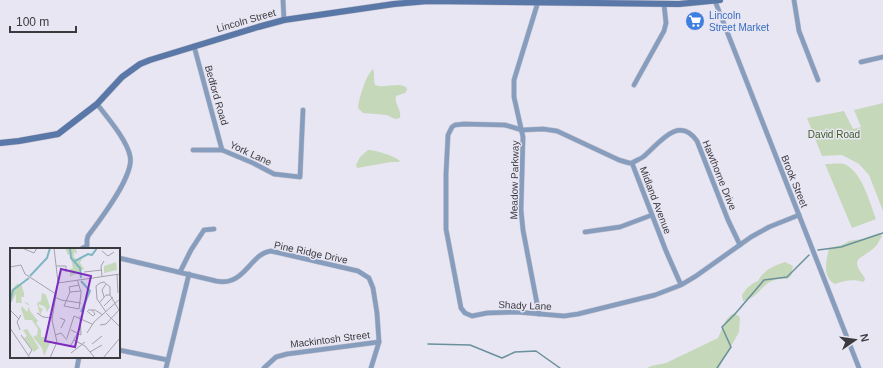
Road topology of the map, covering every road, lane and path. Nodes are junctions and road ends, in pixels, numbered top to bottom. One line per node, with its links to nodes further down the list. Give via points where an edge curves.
1 (283, 0): 9 (street)
2 (717, 0): 8 (main road, Lincoln Street); 23 (street, Brook Street)
3 (794, 0): 13 (street, via 799,31)
4 (481, 1): 6 (main road, Lincoln Street); 9 (main road, Lincoln Street, via 394,4)
5 (578, 1): 6 (main road, Lincoln Street); 7 (main road, Lincoln Street)
6 (538, 2): 17 (street, Meadow Parkway, via 514,80 514,97)
7 (634, 2): 8 (main road, Lincoln Street)
8 (664, 4): 14 (street, via 664,31)
9 (284, 20): 10 (main road, Lincoln Street)
10 (194, 46): 15 (main road, Lincoln Street, via 140,64 122,77); 20 (street, Bedford Road)
11 (883, 57): 12 (street)
12 (861, 62)
13 (818, 80)
14 (634, 85)
15 (97, 104): 18 (main road, Lincoln Street, via 58,134); 27 (street, via 118,132 131,161 124,183 88,236)
16 (303, 110): 20 (street, York Lane, via 300,177 274,174)
17 (522, 130): 21 (street, Midland Avenue, via 557,131 619,160); 32 (street, Meadow Parkway, via 524,137 521,210); 32 (street, Shady Lane, via 505,125 464,124 452,127 448,135 446,229 462,311 472,316 517,312)
18 (0, 143)
19 (194, 150): 20 (street, York Lane)
20 (222, 150)
21 (632, 163): 22 (street, Midland Avenue); 26 (street, Hawthorne Drive, via 642,158 671,132 678,130 693,136)
22 (652, 215): 25 (street, via 620,227); 31 (street, Midland Avenue)
23 (799, 215): 26 (street, Shady Lane, via 769,227); 41 (street, Brook Street)
24 (214, 229): 29 (street, via 204,230 199,236)
25 (585, 232)
26 (740, 245): 31 (street, Shady Lane)
27 (89, 248)
28 (120, 258): 29 (street, Pine Ridge Drive)
29 (180, 272): 30 (street, Pine Ridge Drive)
30 (189, 274): 33 (street, Pine Ridge Drive, via 226,282 244,271 260,256 271,251 358,271 369,278 373,288); 36 (street)
31 (681, 285): 32 (street, Shady Lane, via 655,295 578,314)
32 (539, 314)
33 (379, 342): 39 (street, Mackintosh Street, via 287,354 276,358); 40 (street, Pine Ridge Drive)
34 (120, 350): 36 (street)
35 (79, 358): 37 (street)
36 (168, 360): 38 (street)
37 (77, 368)
38 (166, 368)
39 (264, 368)
40 (371, 368)
41 (859, 368)

